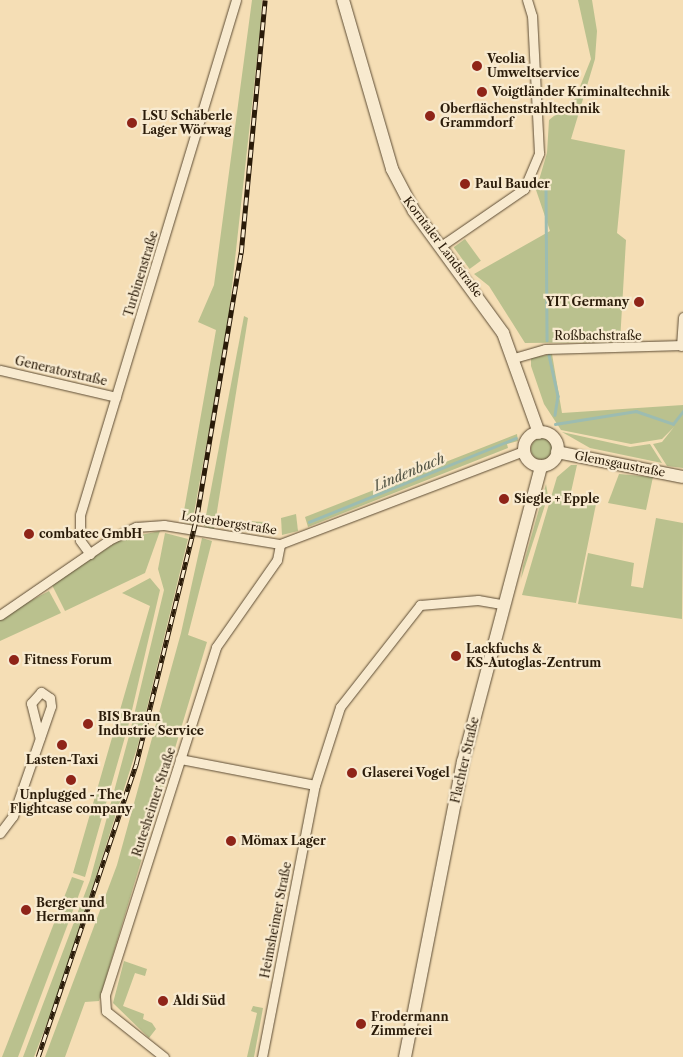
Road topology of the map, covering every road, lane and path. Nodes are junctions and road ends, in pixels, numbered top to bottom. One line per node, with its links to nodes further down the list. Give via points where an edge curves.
1 (236, 0): 9 (street, Turbinenstraße)
2 (343, 0): 4 (main road, Korntaler Landstraße, via 384,150 404,195)
3 (527, 0): 4 (street, via 532,23 539,153 524,189)
4 (441, 246): 7 (main road, Korntaler Landstraße, via 487,306)
5 (683, 317): 6 (street)
6 (682, 346): 7 (street, Roßbachstraße, via 545,349)
7 (514, 358): 10 (main road, Korntaler Landstraße)
8 (0, 370): 9 (street, Generatorstraße)
9 (116, 397): 16 (street, Turbinenstraße, via 80,515 80,540)
10 (539, 432): 11 (main road, via 528,439); 12 (main road, via 553,438)
11 (524, 451): 13 (main road, via 530,462); 15 (street, Lotterbergstraße)
12 (557, 452): 13 (main road, via 553,460); 14 (main road, Glemsgaustraße)
13 (541, 466): 17 (main road, Flachter Straße)
14 (683, 477)
15 (280, 544): 16 (street, Lotterbergstraße, via 152,525 119,534); 20 (street, Rutesheimer Straße, via 277,560 216,647)
16 (90, 554): 18 (street, Lotterbergstraße)
17 (505, 605): 21 (street, Heimsheimer Straße, via 431,602 411,611 340,707); 25 (main road, Flachter Straße, via 463,762)
18 (0, 615)
19 (40, 738): 22 (street, via 13,816)
20 (180, 759): 21 (street); 23 (street, Rutesheimer Straße, via 103,1005)
21 (315, 785): 24 (street, Heimsheimer Straße)
22 (0, 833)
23 (164, 1057)
24 (262, 1057)
25 (405, 1057)

